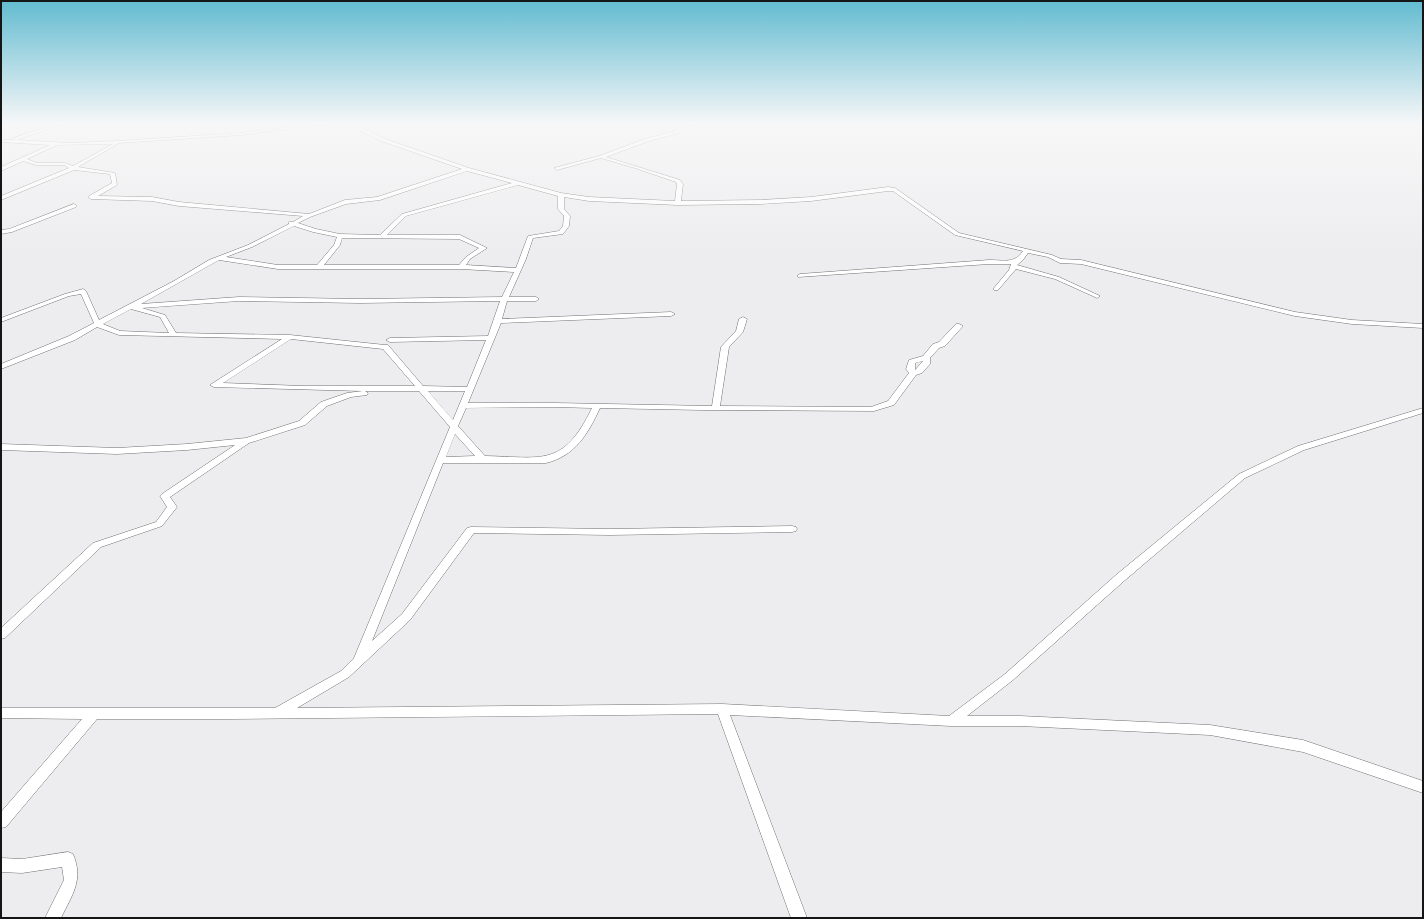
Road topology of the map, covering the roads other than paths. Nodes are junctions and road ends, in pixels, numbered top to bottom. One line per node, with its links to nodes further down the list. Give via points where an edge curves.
1 (461, 167): 6 (street)
2 (561, 167): 5 (street)
3 (637, 167): 10 (street, via 678,181)
4 (73, 168): 9 (street); 12 (street, via 112,173 114,184 91,197 152,199 179,204)
5 (557, 168)
6 (467, 169): 7 (street); 12 (street, via 378,199 345,202)
7 (518, 183): 8 (street); 16 (street, via 404,215)
8 (561, 195): 10 (street, via 589,199); 22 (street, via 561,209 567,216 566,226 561,233 530,237)
9 (1, 198)
10 (678, 203): 17 (street, via 767,202 888,189 895,190 957,234)
11 (74, 206): 14 (street, via 10,231)
12 (308, 216): 13 (street)
13 (291, 223): 15 (street); 18 (street, via 250,246)
14 (1, 232)
15 (340, 236): 16 (street); 20 (street)
16 (381, 237): 21 (street, via 460,238 484,248 468,258)
17 (1026, 251): 19 (street); 35 (street, via 1060,261 1099,266 1296,314 1352,322)
18 (216, 258): 20 (street, via 273,266); 28 (street)
19 (1014, 264): 23 (street, via 989,262); 24 (street, via 1012,271); 25 (street, via 1057,278)
20 (319, 267): 21 (street)
21 (461, 267): 22 (street)
22 (517, 270): 27 (street)
23 (800, 276)
24 (996, 288)
25 (1097, 296)
26 (536, 299): 27 (street)
27 (504, 300): 28 (street, via 239,299); 32 (street)
28 (131, 307): 33 (street); 36 (street, via 164,316)
29 (671, 314): 32 (street)
30 (1, 320): 33 (street, via 67,294 83,291)
31 (743, 320): 46 (street, via 739,332 725,346)
32 (498, 321): 38 (street)
33 (98, 325): 36 (street, via 119,333); 40 (street)
34 (960, 326): 46 (street, via 942,344 936,346 926,358 927,362 919,371 913,373 891,403 871,409)
35 (1423, 326)
36 (174, 335): 37 (street)
37 (290, 337): 41 (street, via 214,385); 42 (street, via 385,347)
38 (491, 338): 39 (street); 43 (street)
39 (390, 340)
40 (1, 367)
41 (393, 389): 42 (street); 49 (street, via 350,395 324,404 302,423)
42 (421, 389): 43 (street); 48 (street)
43 (470, 389): 44 (street)
44 (463, 406): 45 (street); 48 (street)
45 (597, 406): 46 (street); 51 (street, via 586,431 553,458)
46 (716, 408)
47 (1423, 410): 60 (street, via 1301,448 1242,476 1120,578 1009,677)
48 (455, 427): 51 (street); 52 (street)
49 (247, 441): 50 (street, via 117,451); 54 (street, via 166,496 172,507 159,524 97,545)
50 (1, 447)
51 (482, 459): 52 (street)
52 (440, 460): 55 (street)
53 (792, 529): 55 (street, via 610,532 471,530 406,616)
54 (1, 636)
55 (359, 662): 59 (street, via 338,680)
56 (722, 709): 59 (street); 60 (street); 65 (street)
57 (1, 713): 58 (street)
58 (94, 713): 59 (street); 62 (street)
59 (277, 714)
60 (950, 721): 61 (street, via 1020,721 1210,730 1303,746)
61 (1423, 786)
62 (1, 822)
63 (1, 865): 64 (street, via 22,866 68,860 71,881)
64 (53, 918)
65 (799, 918)

